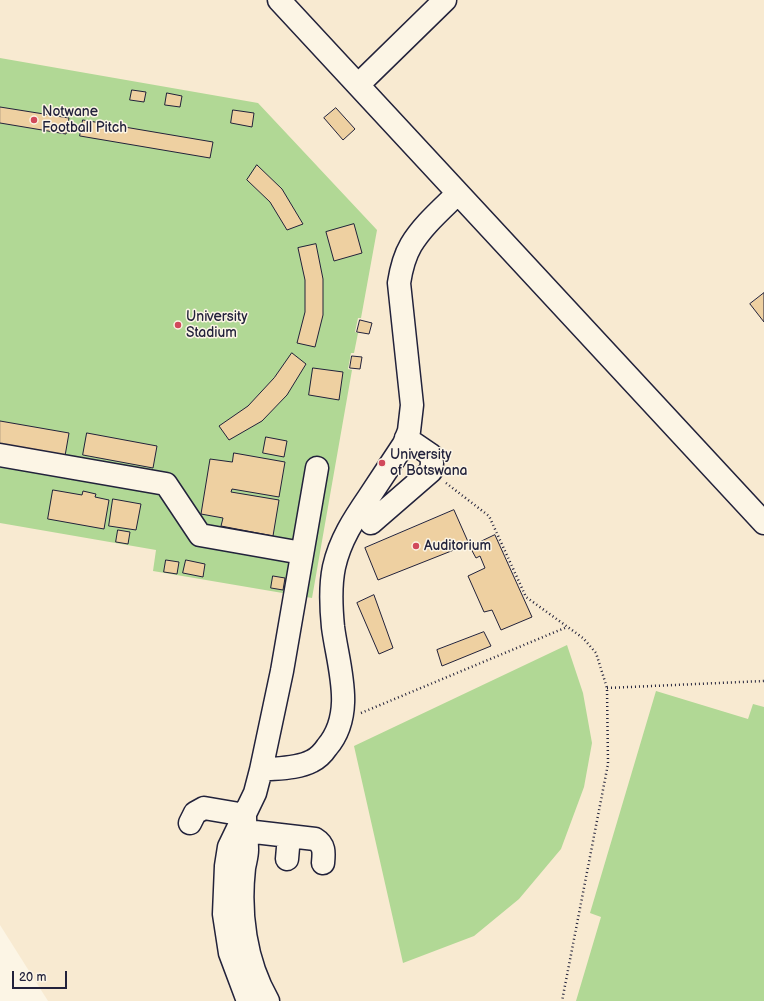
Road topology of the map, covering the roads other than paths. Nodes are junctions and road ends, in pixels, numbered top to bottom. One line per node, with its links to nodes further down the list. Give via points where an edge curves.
1 (279, 0): 3 (lane)
2 (444, 0): 3 (lane)
3 (358, 85): 4 (lane)
4 (458, 193): 5 (lane, via 411,244 402,267 399,284 412,405); 9 (lane)
5 (406, 438): 8 (lane, via 431,455 431,471); 11 (lane, via 347,531 334,565 331,583 333,626 343,691 343,706 336,734 321,755 311,762)
6 (0, 455): 10 (lane, via 166,484 200,535)
7 (317, 468): 10 (lane)
8 (371, 523)
9 (764, 523)
10 (302, 553): 11 (lane, via 282,671)
11 (261, 770): 13 (lane)
12 (190, 823): 13 (lane, via 195,813 204,808)
13 (245, 823): 14 (lane); 17 (lane, via 229,847 224,914 230,953); 18 (lane, via 247,850 242,913 247,949)
14 (289, 836): 15 (lane); 16 (lane, via 318,841 324,852)
15 (287, 859)
16 (323, 863)
17 (248, 1001)
18 (268, 1001)

